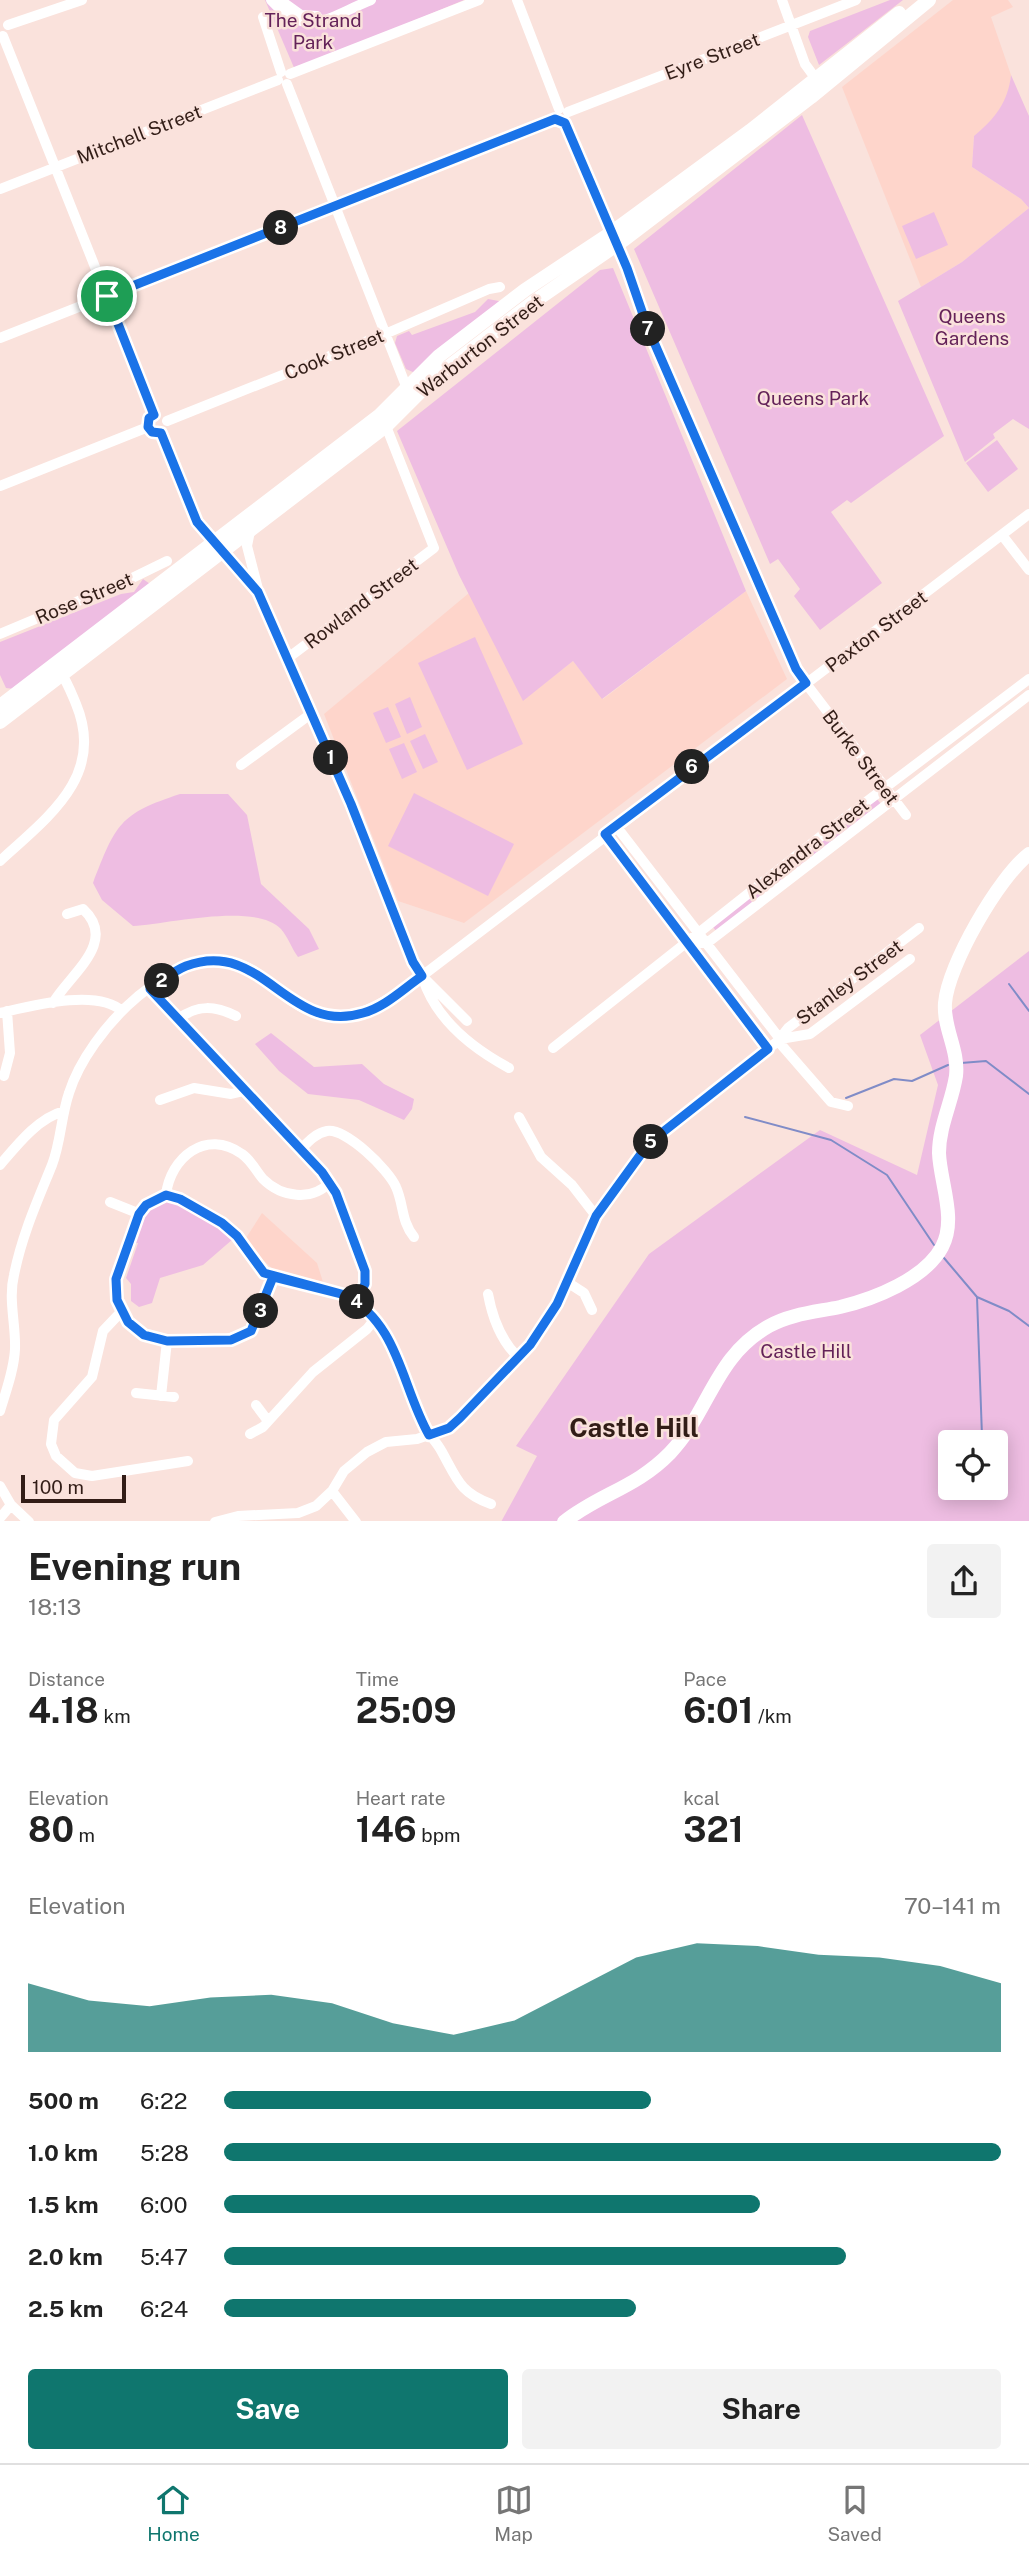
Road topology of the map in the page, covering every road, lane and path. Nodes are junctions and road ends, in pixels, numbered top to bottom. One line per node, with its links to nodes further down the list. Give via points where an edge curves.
1 (82, 0): 13 (street)
2 (271, 0): 5 (street, via 286,17 303,23 317,22)
3 (280, 0): 4 (street, via 310,17)
4 (360, 0)
5 (371, 0)
6 (479, 0): 17 (street, Mitchell Street)
7 (517, 0): 20 (street, Burke Street)
8 (782, 0): 14 (street)
9 (856, 0): 14 (street, Eyre Street)
10 (916, 0): 18 (main road, Warburton Street)
11 (929, 0): 16 (main road, Warburton Street)
12 (262, 17): 17 (street)
13 (4, 22): 15 (street, via 8,31)
14 (791, 26): 18 (street, via 805,64); 20 (street, Eyre Street)
15 (2, 36): 22 (street)
16 (874, 46): 18 (main road, via 826,78); 19 (main road, Warburton Street)
17 (284, 78): 22 (street, Mitchell Street); 24 (street)
18 (816, 79): 21 (main road, Warburton Street)
19 (811, 97): 21 (main road); 25 (main road, Warburton Street)
20 (562, 116): 24 (street, Eyre Street); 25 (street, Burke Street)
21 (750, 131): 25 (main road, Warburton Street)
22 (56, 167): 23 (street, Mitchell Street); 27 (street)
23 (0, 189)
24 (334, 207): 27 (street, Eyre Street); 28 (street)
25 (614, 239): 30 (main road, Warburton Street, via 525,290); 33 (main road, Warburton Street, via 434,378); 48 (street, Burke Street, via 714,484)
26 (500, 287): 28 (street, Cook Street)
27 (107, 296): 29 (street, Eyre Street); 31 (street)
28 (385, 334): 30 (street); 32 (street, Cook Street)
29 (0, 338)
30 (406, 386): 40 (main road, Warburton Street, via 380,415)
31 (154, 415): 32 (street); 34 (street)
32 (167, 421): 35 (street)
33 (386, 426): 38 (main road, Warburton Street); 45 (street, Rowland Street, via 434,548)
34 (148, 427): 35 (street); 36 (street)
35 (161, 433): 40 (street, via 197,522)
36 (0, 486)
37 (1029, 514): 39 (street, Paxton Street)
38 (250, 531): 40 (main road, Warburton Street); 43 (street, via 247,546)
39 (1002, 535): 42 (street); 48 (street, Paxton Street)
40 (217, 547): 43 (street); 46 (main road, Warburton Street)
41 (167, 561): 44 (street, Rose Street)
42 (1029, 570)
43 (258, 592): 45 (street)
44 (0, 634)
45 (288, 657): 51 (street)
46 (59, 670): 50 (main road, Warburton Street); 52 (main road, Warburton Street); 60 (street, via 83,727 82,764 58,806)
47 (1029, 679): 54 (street, Alexandra Street)
48 (806, 683): 54 (street, Burke Street); 57 (street, Paxton Street)
49 (1029, 695): 55 (street, Alexandra Street)
50 (2, 700)
51 (312, 713): 53 (street); 67 (street)
52 (0, 722)
53 (241, 765)
54 (886, 787): 55 (street, Burke Street); 63 (street, Alexandra Street)
55 (894, 799): 56 (street, Burke Street); 65 (street, Alexandra Street)
56 (906, 816)
57 (616, 826): 58 (street, Paxton Street); 63 (street)
58 (605, 834): 64 (street); 67 (street, Paxton Street)
59 (1025, 857): 119 (main road, via 1003,880 960,954 947,992 945,1006 957,1060 940,1139 948,1218 937,1255 913,1276 884,1290 843,1306 780,1320 749,1339 724,1365 692,1426 656,1466 625,1489)
60 (1, 858)
61 (67, 914): 69 (street, via 83,909 95,923 97,936 80,971)
62 (919, 928): 75 (street, Stanley Street, via 788,1028)
63 (698, 932): 64 (street, Alexandra Street); 65 (street)
64 (689, 943): 65 (street); 75 (street); 76 (street, Alexandra Street)
65 (707, 943): 75 (street)
66 (910, 959): 75 (street, Stanley Street, via 810,1034)
67 (422, 976): 68 (street, Paxton Street, via 373,1010 339,1017 303,1009 253,970 222,961 187,966); 74 (street); 77 (street, via 428,997 467,1042)
68 (150, 989): 70 (street, Paxton Street); 73 (street)
69 (53, 1003): 70 (street, via 94,999); 71 (street)
70 (122, 1011): 82 (street, Paxton Street, via 91,1048)
71 (4, 1012): 78 (street, via 10,1054)
72 (236, 1016): 73 (street, via 202,1007)
73 (178, 1018): 79 (street)
74 (467, 1021)
75 (775, 1043): 81 (street, via 831,1102); 90 (street, Stanley Street, via 649,1143)
76 (553, 1048)
77 (509, 1068)
78 (4, 1076)
79 (244, 1091): 80 (street, via 231,1094 194,1087); 84 (street)
80 (160, 1100)
81 (848, 1105)
82 (64, 1111): 85 (street, via 34,1129); 105 (street, Paxton Street, via 57,1150 29,1216 13,1279 15,1348)
83 (519, 1117): 90 (street, via 541,1157 572,1185)
84 (301, 1149): 86 (street); 91 (street, via 327,1131 344,1135 391,1178 405,1224)
85 (0, 1166)
86 (330, 1182): 87 (street, via 316,1193 283,1193 261,1178 243,1154 212,1144 192,1150 176,1163); 95 (street, via 365,1271 365,1284)
87 (166, 1195): 89 (street); 92 (street, via 222,1223 264,1273)
88 (110, 1202): 89 (street)
89 (139, 1214): 97 (street, via 116,1279)
90 (596, 1216): 93 (street, Stanley Street)
91 (414, 1237)
92 (273, 1277): 95 (street); 99 (street, via 256,1324 245,1335 231,1340)
93 (567, 1282): 96 (street, via 584,1293); 100 (street, Stanley Street, via 530,1345)
94 (488, 1294): 100 (street, via 491,1311)
95 (356, 1301): 98 (street)
96 (592, 1310)
97 (121, 1312): 99 (street, via 144,1335); 109 (street, via 103,1331 92,1377 54,1420 51,1444 56,1456 75,1473 92,1476)
98 (374, 1320): 106 (street, via 313,1372); 108 (street, via 395,1348)
99 (167, 1341): 102 (street)
100 (517, 1356): 108 (street, Stanley Street, via 509,1370 449,1428)
101 (136, 1393): 102 (street)
102 (161, 1396): 103 (street)
103 (174, 1397)
104 (256, 1405): 106 (street)
105 (0, 1411)
106 (268, 1422): 107 (street)
107 (250, 1434)
108 (429, 1435): 111 (street, Stanley Street, via 386,1442 367,1451 344,1471); 112 (street, via 467,1493)
109 (188, 1461)
110 (0, 1486): 113 (street)
111 (332, 1491): 115 (street, Stanley Street, via 316,1506 298,1513); 118 (street)
112 (491, 1504)
113 (11, 1505): 114 (street); 116 (street)
114 (0, 1518)
115 (227, 1520): 117 (street, Stanley Street)
116 (29, 1521)
117 (215, 1521)
118 (356, 1521)
119 (564, 1521)

